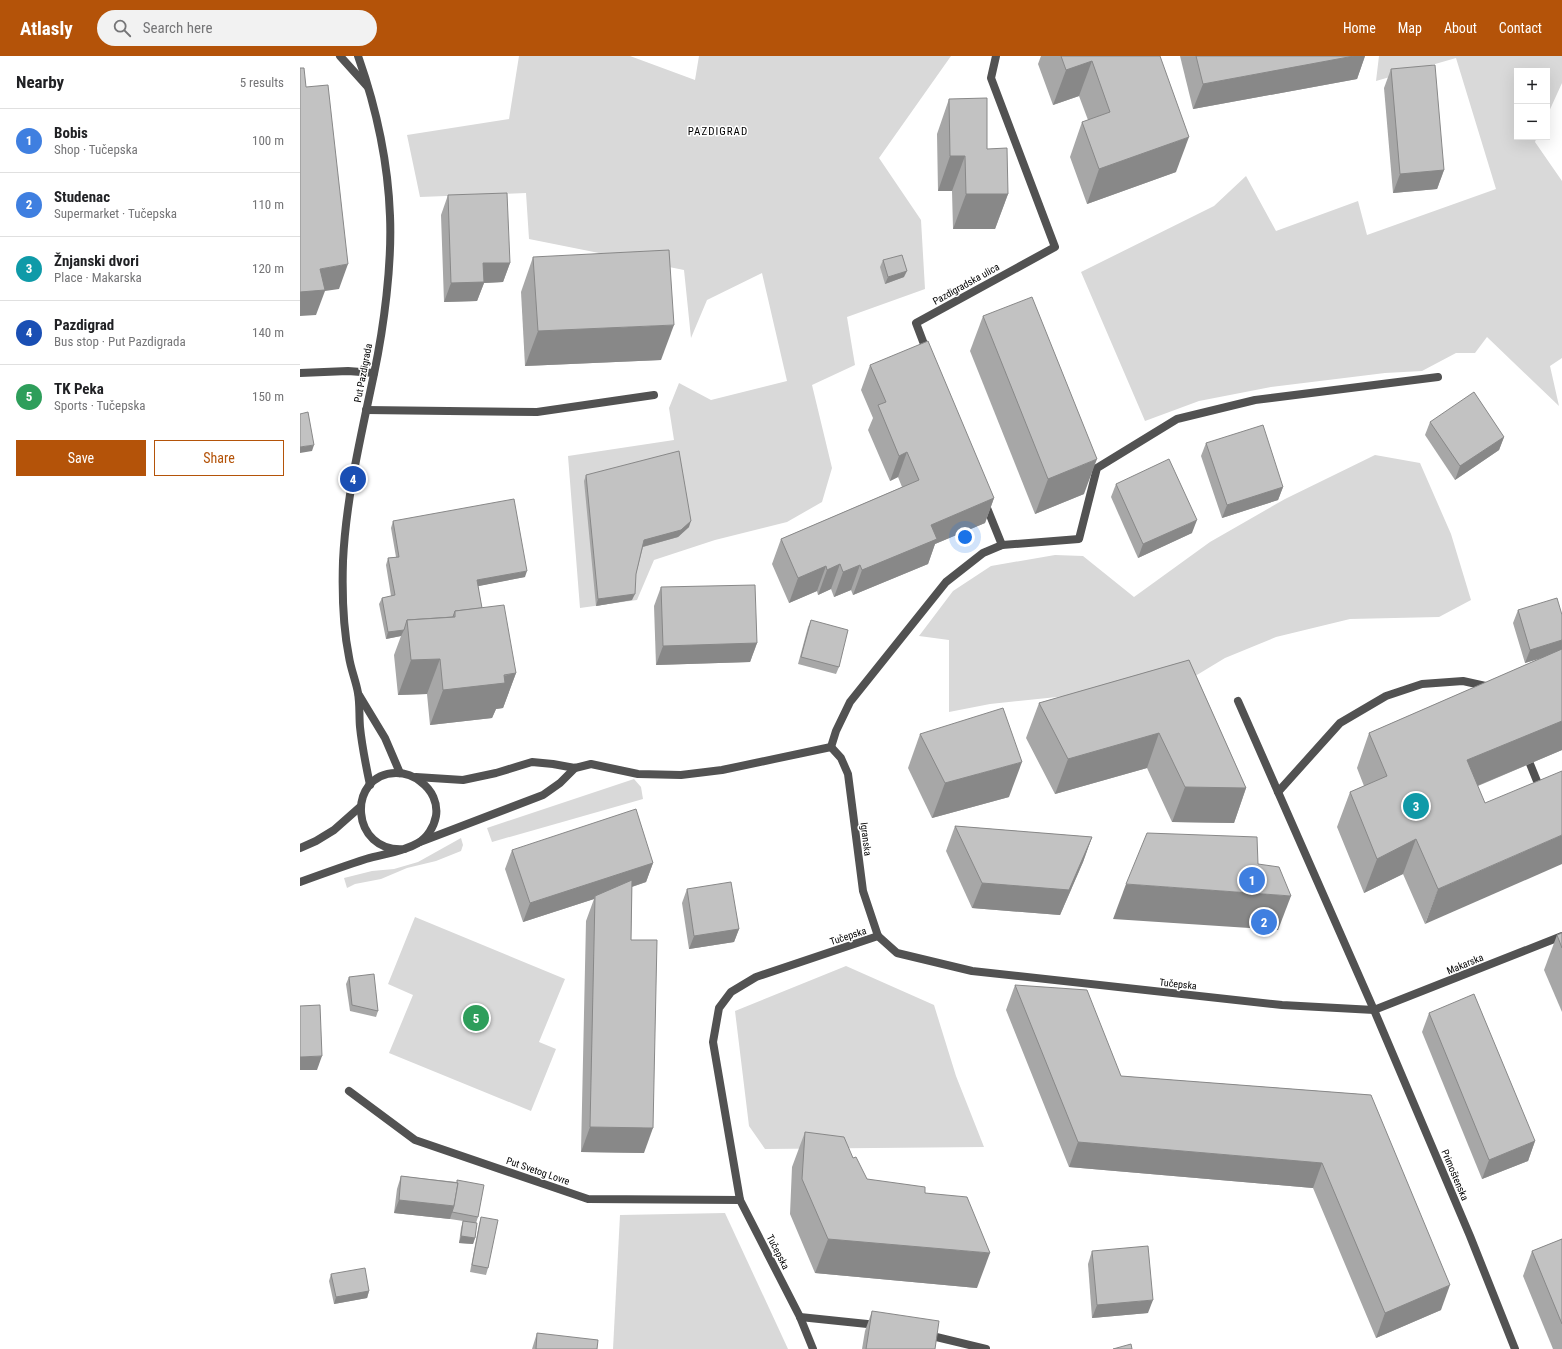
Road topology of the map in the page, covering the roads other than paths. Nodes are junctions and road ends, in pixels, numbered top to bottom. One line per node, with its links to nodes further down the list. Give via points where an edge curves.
1 (340, 56): 4 (street)
2 (358, 56): 4 (street, Put Pazdigrada)
3 (996, 56): 5 (street, Pazdigradska ulica, via 991,78 1055,247 916,323)
4 (370, 90): 6 (street, Put Pazdigrada, via 383,152 390,217 384,307)
5 (930, 360)
6 (374, 373): 7 (street); 10 (street, Put Pazdigrada)
7 (300, 374)
8 (1438, 377): 12 (street, via 1255,400 1177,419 1097,468 1079,539)
9 (654, 395): 10 (street, via 537,412)
10 (366, 410): 14 (street, Put Pazdigrada, via 346,522 343,562 345,633)
11 (982, 493): 12 (street)
12 (1002, 545): 17 (street, via 983,553 946,582 850,702)
13 (1498, 692): 22 (street, via 1493,688 1463,681 1422,684 1386,696 1340,724)
14 (359, 695): 19 (street, Put Pazdigrada, via 385,738); 21 (street, Put Pazdigrada, via 362,747)
15 (1238, 701): 22 (street, Primoštenska)
16 (1522, 743): 23 (street)
17 (831, 747): 18 (street, via 722,770 681,775 638,774 591,764); 29 (street, Igranska, via 841,758 848,774 863,890)
18 (575, 768): 20 (street, via 532,762 496,774 463,780); 25 (street, via 543,795)
19 (400, 773): 20 (street); 21 (street, via 384,776)
20 (416, 778): 25 (street, via 433,795 436,810 436,818 430,832)
21 (370, 785): 24 (street)
22 (1278, 792): 31 (street, Primoštenska)
23 (1545, 799)
24 (360, 807): 26 (street, via 334,830); 27 (street, via 362,824 370,837 383,846)
25 (419, 843): 27 (street)
26 (300, 848)
27 (405, 848): 28 (street)
28 (300, 882)
29 (878, 936): 31 (street, Tučepska, via 897,953 972,971 1282,1005); 33 (street, Tučepska, via 756,977 730,992 719,1008 713,1042)
30 (1562, 936): 31 (street, Makarska)
31 (1374, 1010): 39 (street, Primoštenska, via 1467,1228)
32 (350, 1091): 33 (street, Put Svetog Lovre, via 415,1140 588,1199)
33 (740, 1200): 34 (street, Tučepska)
34 (800, 1317): 35 (street); 37 (street, Tučepska)
35 (886, 1326)
36 (917, 1333): 38 (street)
37 (813, 1349)
38 (986, 1349)
39 (1515, 1349)

